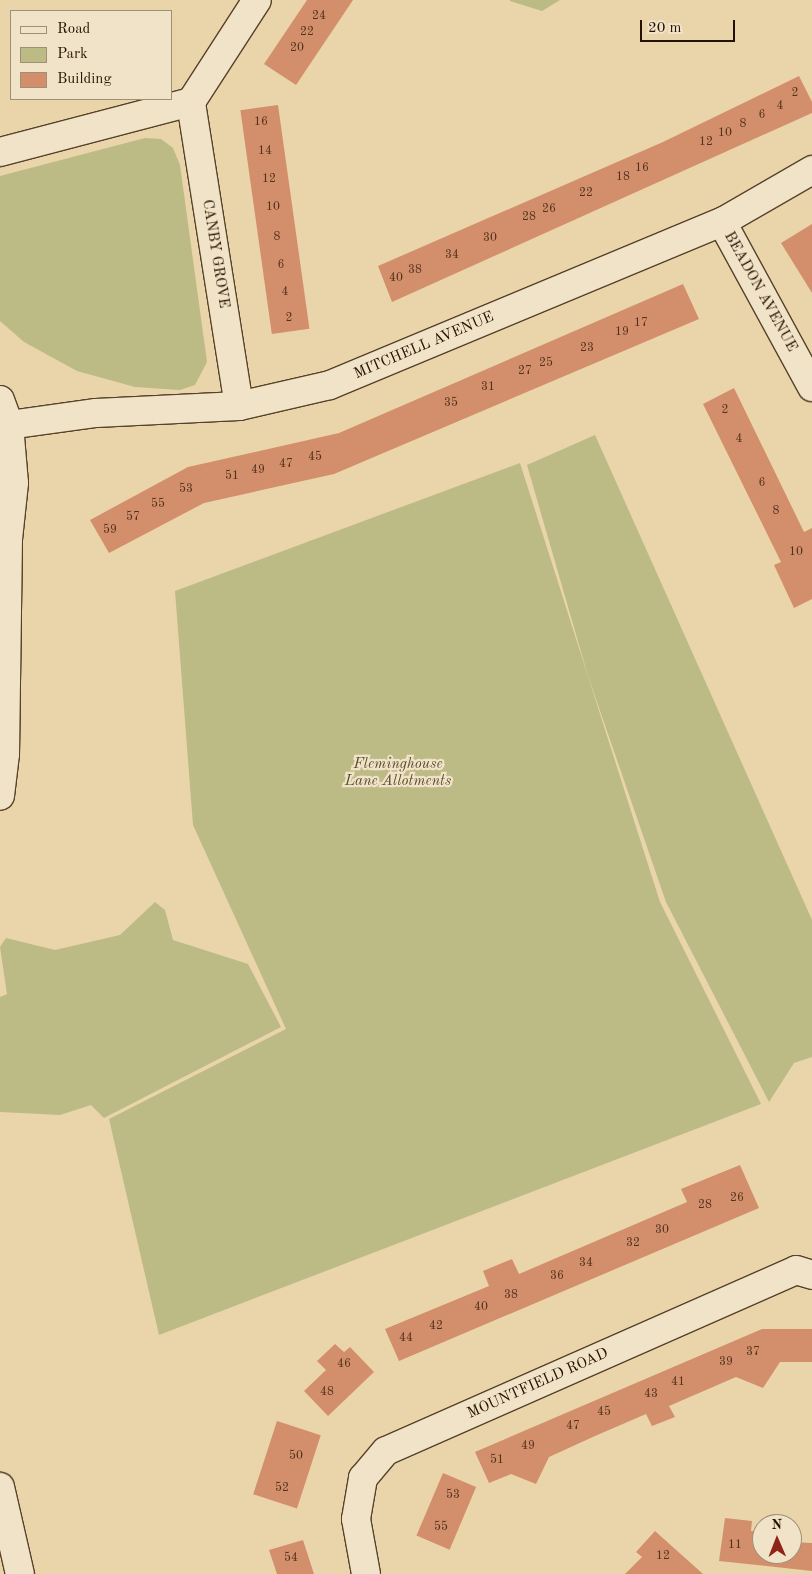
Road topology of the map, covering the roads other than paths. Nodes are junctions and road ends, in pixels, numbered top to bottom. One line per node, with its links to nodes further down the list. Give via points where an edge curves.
1 (257, 0): 2 (street)
2 (191, 102): 3 (street); 7 (street, CANBY GROVE)
3 (0, 152)
4 (812, 170): 5 (street, MITCHELL AVENUE)
5 (722, 222): 6 (street, BEADON AVENUE); 7 (street, MITCHELL AVENUE, via 330,385)
6 (812, 387)
7 (240, 406): 8 (street, MITCHELL AVENUE)
8 (4, 412): 9 (street, via 14,483)
9 (4, 626): 10 (street)
10 (0, 796)
11 (812, 1275): 14 (street, MOUNTFIELD ROAD, via 796,1270 386,1451 363,1478 356,1519)
12 (0, 1487): 13 (street)
13 (20, 1574)
14 (366, 1574)

